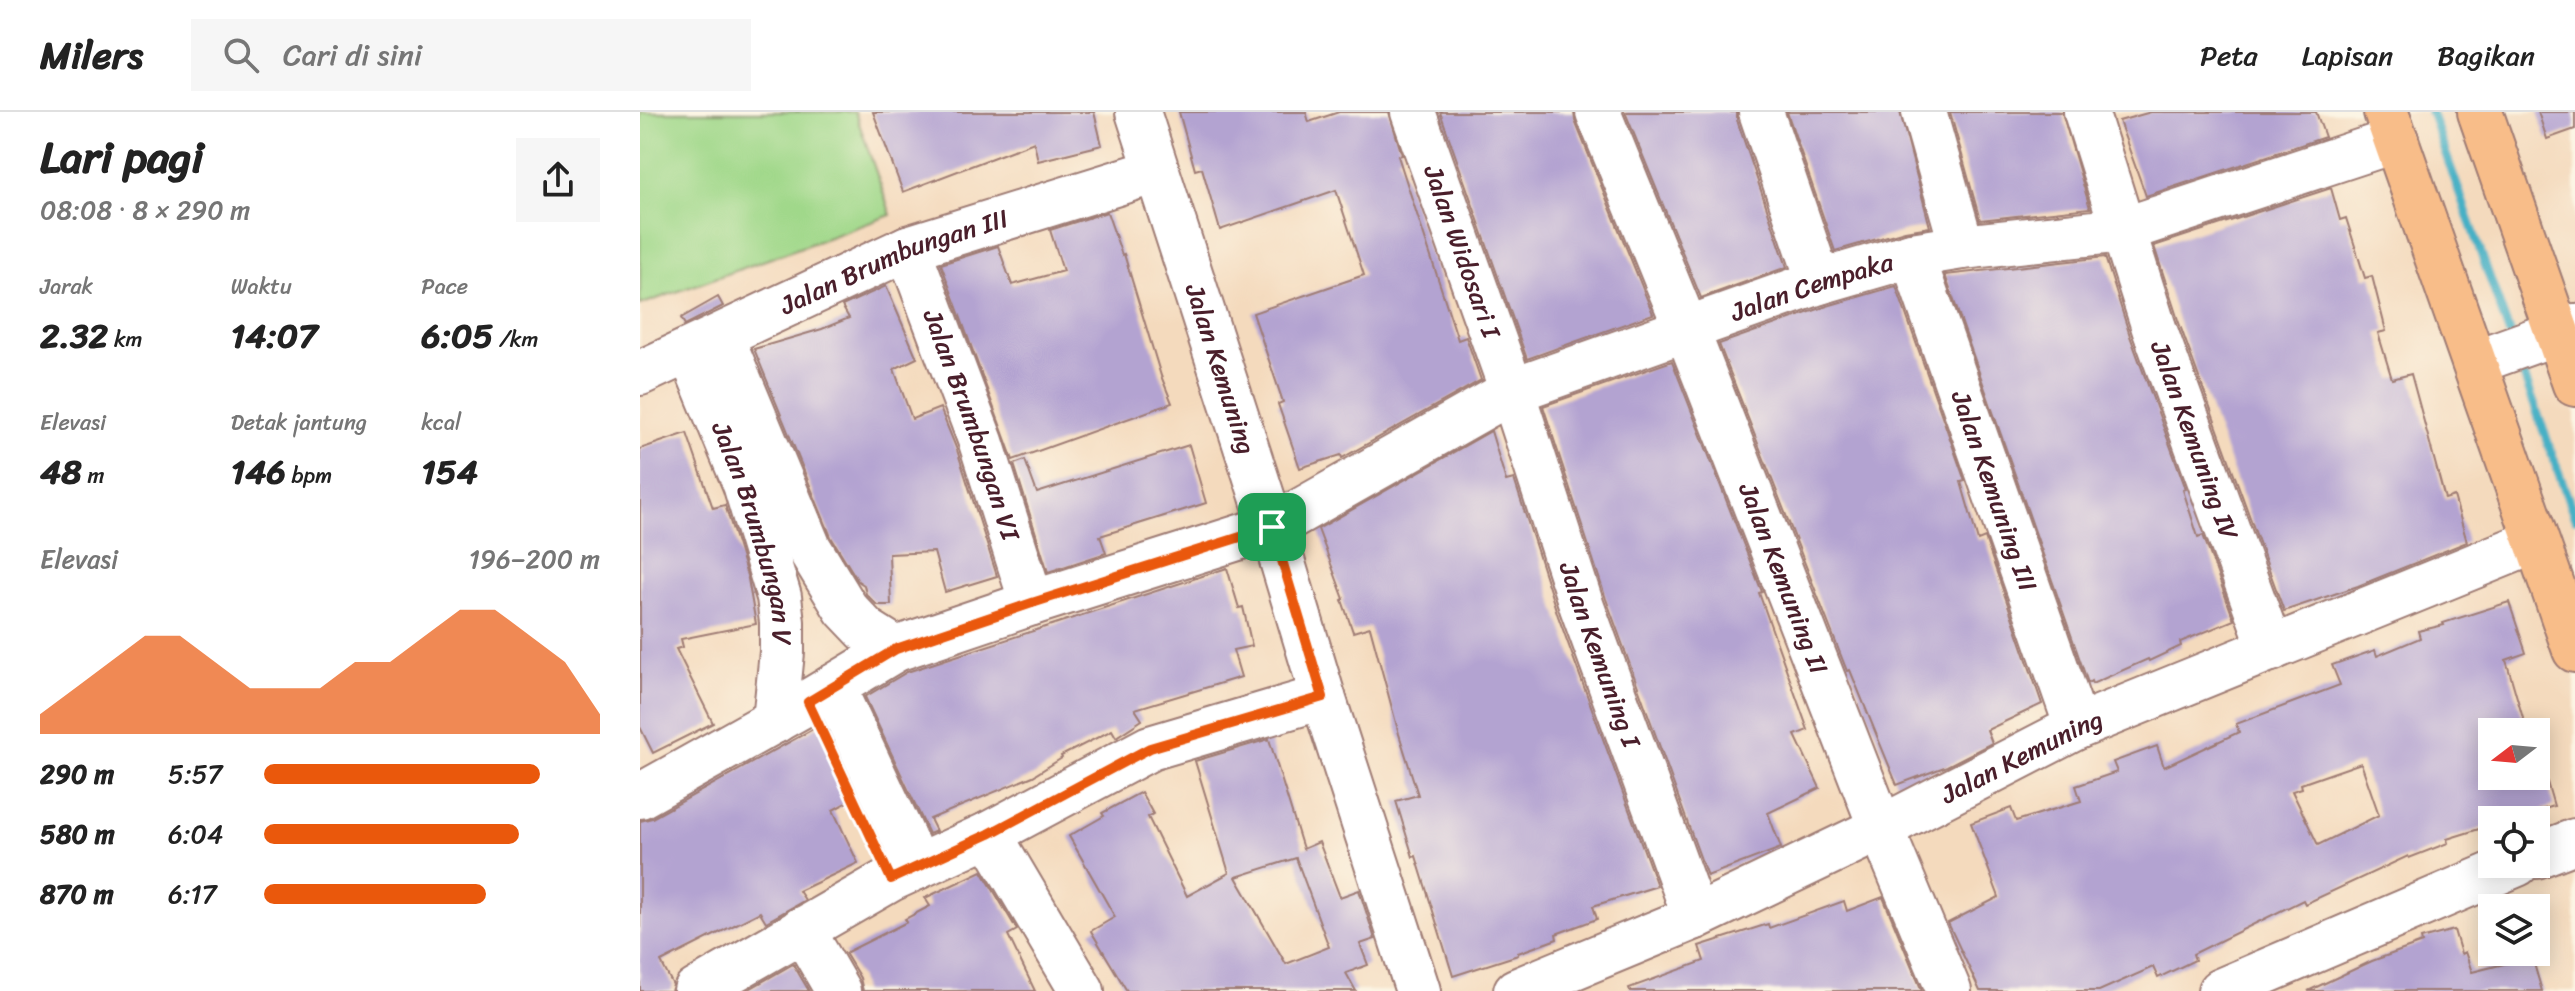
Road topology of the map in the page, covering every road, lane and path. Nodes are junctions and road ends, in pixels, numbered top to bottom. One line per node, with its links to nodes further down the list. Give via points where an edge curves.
1 (1138, 112): 9 (street, Jalan Kemuning)
2 (1413, 112): 21 (street, Jalan Widosari I)
3 (1598, 112): 15 (street, Jalan Kemuning II)
4 (1761, 112): 14 (street)
5 (1924, 112): 11 (street)
6 (2086, 112): 10 (street, Jalan Kemuning IV)
7 (2480, 112): 16 (main road)
8 (2391, 126): 10 (street, Jalan Cempaka); 18 (main road)
9 (1156, 171): 12 (street, Jalan Brumbungan III); 22 (street, Jalan Kemuning)
10 (2123, 230): 11 (street, Jalan Cempaka); 26 (street, Jalan Kemuning IV)
11 (1962, 247): 13 (street, Jalan Cempaka)
12 (908, 248): 17 (street, Jalan Brumbungan III); 24 (street, Jalan Brumbungan VI, via 981,442)
13 (1912, 255): 14 (street, Jalan Cempaka); 30 (street, Jalan Kemuning III)
14 (1819, 282): 15 (street, Jalan Cempaka)
15 (1686, 328): 21 (street, Jalan Cempaka); 32 (street, Jalan Kemuning II)
16 (2559, 332): 18 (street); 20 (main road)
17 (706, 344): 19 (street, Jalan Brumbungan III); 25 (street, Jalan Brumbungan V, via 809,548 846,609); 29 (street, Jalan Brumbungan V, via 779,597 782,652)
18 (2481, 360): 23 (main road)
19 (640, 373)
20 (2575, 384)
21 (1512, 391): 22 (street, Jalan Cempaka); 38 (street, Jalan Kemuning I, via 1582,607)
22 (1272, 527): 24 (street, Jalan Cempaka); 28 (street, Jalan Kemuning)
23 (2536, 541): 26 (street, Jalan Kemuning); 27 (main road)
24 (1032, 603): 25 (street, Jalan Cempaka)
25 (896, 649): 29 (street, Jalan Cempaka)
26 (2271, 649): 30 (street, Jalan Kemuning)
27 (2575, 650)
28 (1323, 697): 33 (street, via 1150,748); 43 (street, Jalan Kemuning)
29 (805, 703): 31 (street, Jalan Cempaka); 36 (street, via 867,793)
30 (2077, 727): 32 (street, Jalan Kemuning)
31 (644, 780)
32 (1881, 828): 38 (street, Jalan Kemuning); 45 (street, Jalan Kemuning II)
33 (989, 834): 36 (street); 42 (street)
34 (2575, 841): 35 (street)
35 (2550, 851)
36 (904, 873): 39 (street)
37 (2484, 878): 46 (street)
38 (1695, 917): 44 (street, Jalan Kemuning)
39 (802, 929): 40 (street); 41 (street)
40 (696, 991)
41 (838, 991)
42 (1082, 991)
43 (1418, 991)
44 (1516, 991)
45 (1949, 991)
46 (2220, 991)

